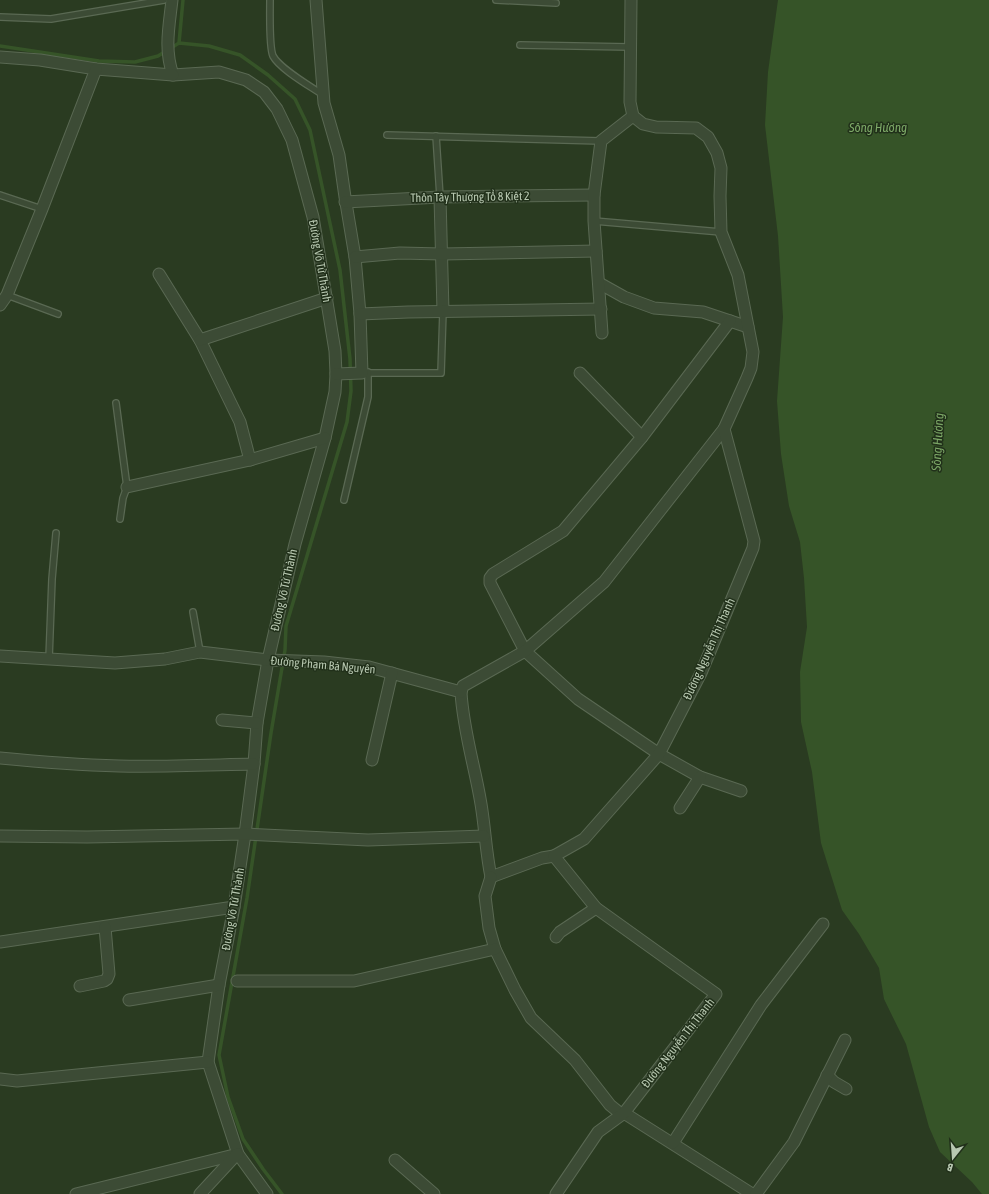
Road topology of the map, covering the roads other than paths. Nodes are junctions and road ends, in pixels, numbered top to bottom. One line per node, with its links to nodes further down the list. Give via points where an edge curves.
1 (164, 0): 8 (lane, via 51,19)
2 (172, 0): 13 (street, via 167,37)
3 (270, 0): 14 (lane, via 273,55 285,68)
4 (316, 0): 14 (street)
5 (496, 0): 7 (lane)
6 (631, 0): 10 (street)
7 (556, 3)
8 (0, 17)
9 (520, 45): 10 (lane)
10 (630, 47): 15 (street, via 630,102)
11 (0, 57): 12 (street, Đường Võ Tử Thành)
12 (96, 69): 13 (street, Đường Võ Tử Thành); 23 (street)
13 (173, 75): 32 (street, Đường Võ Tử Thành, via 219,72 246,80 264,92 277,109 292,140 313,217)
14 (323, 95): 22 (street, via 339,155)
15 (633, 116): 18 (street); 25 (street, via 643,124 656,127 696,128 708,137 717,153 721,168)
16 (387, 135): 17 (lane)
17 (436, 136): 18 (lane); 21 (lane)
18 (601, 141): 20 (street)
19 (0, 195): 23 (lane)
20 (594, 195): 21 (street, Thôn Tây Thượng Tổ 8 Kiệt 2); 24 (street)
21 (440, 197): 22 (street, Thôn Tây Thượng Tổ 8 Kiệt 2); 27 (street)
22 (345, 202): 28 (street)
23 (42, 209): 31 (street)
24 (594, 221): 25 (lane); 26 (street)
25 (721, 232): 39 (street, via 738,275)
26 (596, 251): 27 (street); 30 (street)
27 (442, 254): 28 (street, via 400,253); 35 (street)
28 (355, 257): 37 (street)
29 (159, 274): 41 (street)
30 (599, 283): 34 (street); 38 (street, via 624,297 654,308 703,312)
31 (6, 295): 33 (street); 36 (lane)
32 (327, 298): 41 (street); 44 (street, Đường Võ Tử Thành, via 336,351)
33 (0, 306)
34 (601, 309): 35 (street); 40 (street)
35 (443, 311): 37 (street); 42 (lane, via 441,374)
36 (58, 314)
37 (360, 314): 42 (street)
38 (730, 321): 39 (street); 47 (street)
39 (748, 326): 46 (street, via 753,352 751,368)
40 (602, 333)
41 (200, 340): 49 (street, via 240,422)
42 (365, 373): 44 (street); 51 (lane, via 368,397)
43 (580, 373): 47 (street)
44 (336, 374): 48 (street, Đường Võ Tử Thành, via 335,392)
45 (116, 403): 50 (lane)
46 (724, 428): 55 (street, via 604,582); 64 (street, Đường Nguyễn Thị Thanh, via 754,541 753,548 701,673)
47 (642, 437): 55 (street, via 564,531 490,578 490,583)
48 (325, 438): 49 (street); 59 (street, Đường Võ Tử Thành, via 295,544)
49 (250, 460): 50 (street)
50 (127, 487): 52 (lane)
51 (344, 500)
52 (120, 519)
53 (56, 533): 58 (lane)
54 (193, 612): 56 (lane)
55 (525, 651): 61 (street, via 463,686); 64 (street, via 578,700)
56 (200, 652): 58 (street, Đường Phạm Bá Nguyên, via 165,659 115,663); 59 (street, Đường Phạm Bá Nguyên)
57 (0, 656): 58 (street, Đường Phạm Bá Nguyên)
58 (50, 660)
59 (272, 660): 60 (street, Đường Phạm Bá Nguyên, via 324,662 369,667); 63 (street, Đường Võ Tử Thành)
60 (392, 673): 61 (street, Đường Phạm Bá Nguyên); 66 (street)
61 (461, 692): 73 (street)
62 (222, 720): 63 (street)
63 (257, 722): 67 (street, Đường Võ Tử Thành)
64 (659, 754): 68 (street); 74 (street, Đường Nguyễn Thị Thanh, via 584,839)
65 (0, 758): 67 (street, via 118,766)
66 (372, 760)
67 (254, 764): 71 (street, Đường Võ Tử Thành)
68 (700, 777): 69 (street); 70 (street)
69 (741, 791)
70 (680, 808)
71 (247, 834): 72 (street); 73 (street, via 368,840); 76 (street, Đường Võ Tử Thành)
72 (0, 836)
73 (484, 836): 75 (street)
74 (554, 856): 75 (street); 77 (street, Đường Nguyễn Thị Thanh)
75 (491, 877): 82 (street, via 485,896 489,928)
76 (234, 907): 79 (street); 85 (street, Đường Võ Tử Thành)
77 (596, 908): 80 (street); 92 (street, Đường Nguyễn Thị Thanh, via 716,994)
78 (824, 924): 93 (street, via 760,1005)
79 (105, 927): 81 (street); 84 (street, via 109,974 104,980)
80 (556, 937)
81 (0, 942)
82 (495, 949): 83 (street, via 354,981); 92 (street, via 531,1018 575,1060 610,1105)
83 (237, 981)
84 (80, 986)
85 (219, 986): 86 (street); 88 (street, Đường Võ Tử Thành)
86 (129, 1000)
87 (845, 1040): 89 (street)
88 (208, 1062): 90 (street, via 17,1081); 94 (street, Đường Võ Tử Thành)
89 (827, 1075): 91 (street); 102 (street, via 794,1142)
90 (0, 1079)
91 (846, 1089)
92 (623, 1113): 93 (street); 100 (street, Đường Nguyễn Thị Thanh, via 598,1132)
93 (674, 1143): 101 (street)
94 (238, 1154): 96 (street); 97 (street); 98 (street, Đường Võ Tử Thành)
95 (395, 1160): 99 (street)
96 (76, 1194)
97 (200, 1194)
98 (267, 1194)
99 (434, 1194)
100 (556, 1194)
101 (752, 1194)
102 (756, 1194)

